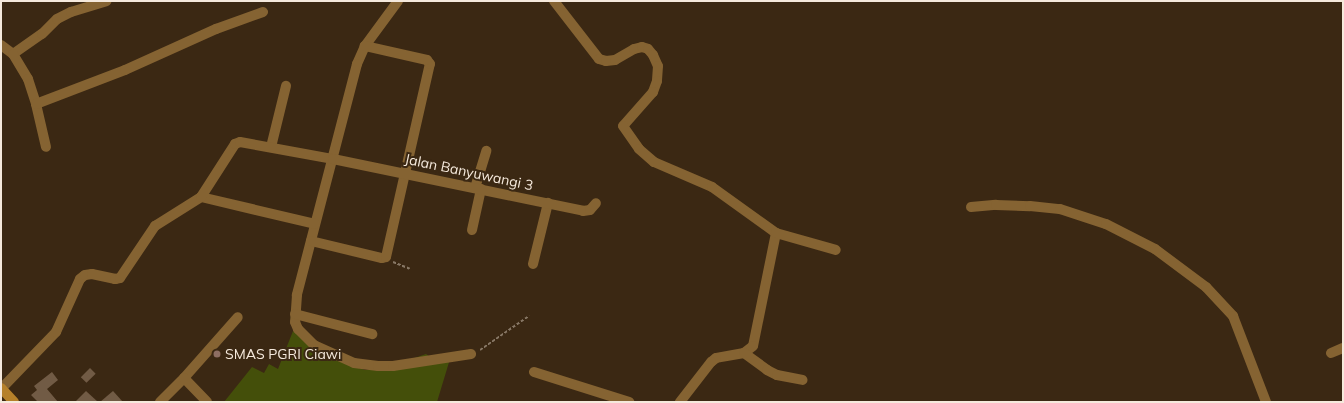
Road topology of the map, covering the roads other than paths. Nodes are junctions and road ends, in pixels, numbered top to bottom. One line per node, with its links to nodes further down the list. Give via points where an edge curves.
1 (106, 1): 7 (street, via 57,19 42,34)
2 (398, 1): 6 (street)
3 (554, 1): 22 (street, via 599,59 615,60 642,47 654,55 658,66 653,92 623,126 639,149 654,162 712,187)
4 (263, 12): 9 (street)
5 (1, 45): 7 (street)
6 (365, 46): 13 (street, via 354,74); 14 (street, via 429,62)
7 (13, 54): 9 (street, via 28,78)
8 (286, 86): 11 (street)
9 (36, 104): 10 (street)
10 (46, 146)
11 (272, 147): 13 (street, Jalan Banyuwangi 3); 16 (street, Jalan Banyuwangi 3, via 245,142 236,144)
12 (486, 151): 15 (street)
13 (333, 159): 14 (street, Jalan Banyuwangi 3); 20 (street)
14 (405, 173): 15 (street, Jalan Banyuwangi 3); 23 (street, via 386,257)
15 (478, 188): 17 (street, Jalan Banyuwangi 3); 21 (street)
16 (201, 197): 20 (street); 36 (street, via 155,226 120,278 92,274 80,279 56,332)
17 (548, 203): 18 (street, Jalan Banyuwangi 3, via 583,211 590,210); 25 (street)
18 (596, 203)
19 (971, 207): 42 (street, via 996,204 1060,209 1106,224 1155,249 1206,287 1233,316)
20 (315, 224): 23 (street)
21 (472, 230)
22 (776, 233): 24 (street); 30 (street, via 756,340 750,350)
23 (311, 240): 26 (street)
24 (836, 250)
25 (533, 264)
26 (295, 314): 28 (street); 32 (street, via 298,329 314,345 354,363 393,366)
27 (238, 317): 34 (street)
28 (372, 334)
29 (1343, 348): 31 (street)
30 (744, 353): 35 (street, via 777,375); 41 (street, via 716,358)
31 (1331, 353)
32 (471, 354)
33 (534, 372): 40 (street)
34 (184, 378): 38 (street); 39 (street)
35 (803, 380)
36 (2, 392): 37 (main road)
37 (14, 402)
38 (160, 402)
39 (207, 402)
40 (628, 402)
41 (680, 402)
42 (1266, 402)

